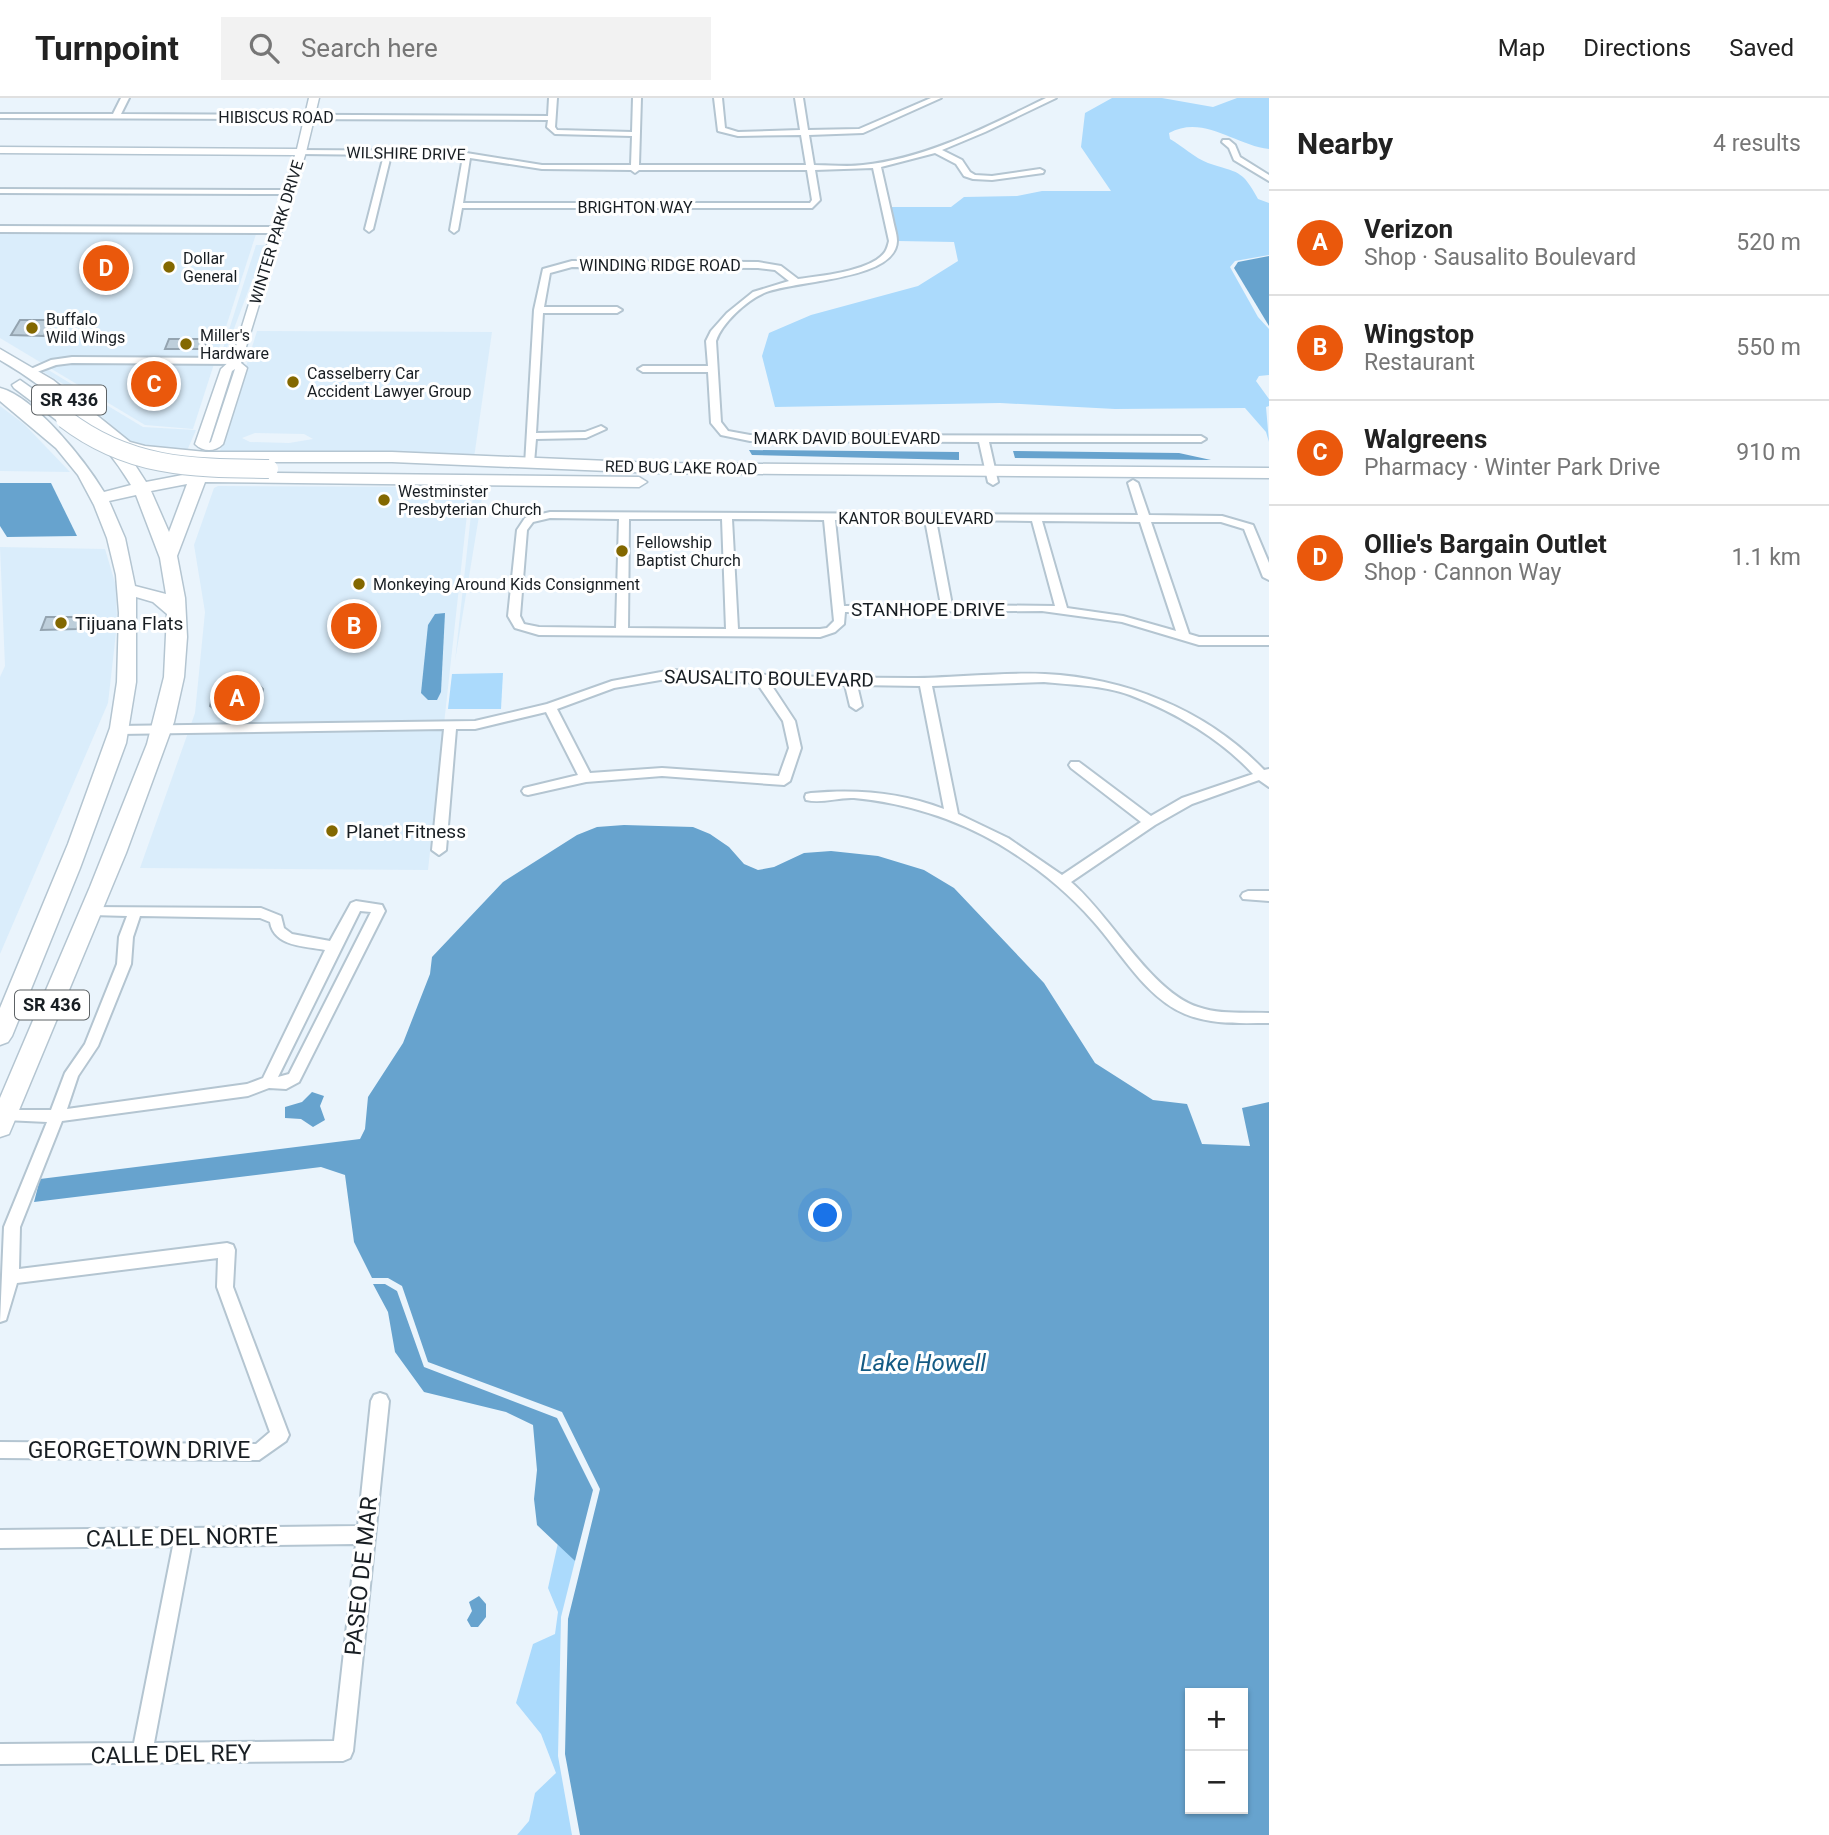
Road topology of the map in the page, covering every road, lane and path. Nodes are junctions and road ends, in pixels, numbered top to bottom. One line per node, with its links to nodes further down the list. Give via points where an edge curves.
1 (125, 98): 12 (street)
2 (314, 98): 13 (street, WINTER PARK DRIVE)
3 (553, 98): 14 (street)
4 (637, 98): 15 (street)
5 (718, 98): 16 (street, via 719,126 725,132)
6 (799, 98): 16 (street)
7 (909, 98): 10 (street)
8 (937, 98): 10 (street)
9 (1052, 98): 18 (street, WILSHIRE DRIVE)
10 (924, 103): 16 (street, via 860,131)
11 (0, 116): 12 (street, HIBISCUS ROAD)
12 (116, 116): 13 (street, HIBISCUS ROAD)
13 (309, 117): 14 (street, HIBISCUS ROAD); 20 (street, WINTER PARK DRIVE)
14 (552, 118): 15 (street, via 552,130 563,134)
15 (636, 134): 24 (street)
16 (806, 134): 25 (street)
17 (1226, 142): 27 (street, via 1237,158)
18 (938, 151): 23 (street, WILSHIRE DRIVE); 26 (street, via 959,162 973,177)
19 (0, 153): 20 (street, WILSHIRE DRIVE)
20 (300, 154): 21 (street, WILSHIRE DRIVE); 29 (street, WINTER PARK DRIVE)
21 (387, 155): 22 (street, WILSHIRE DRIVE); 32 (street)
22 (466, 156): 24 (street, WILSHIRE DRIVE, via 526,170); 30 (street)
23 (877, 166): 25 (street, WILSHIRE DRIVE); 35 (street, MARK DAVID BOULEVARD, via 893,241 890,255 866,268)
24 (635, 169): 25 (street, WILSHIRE DRIVE)
25 (810, 169): 30 (street, BRIGHTON WAY, via 816,200 812,205)
26 (1041, 171)
27 (1269, 179)
28 (0, 191): 29 (street)
29 (288, 192): 33 (street, WINTER PARK DRIVE)
30 (458, 206): 34 (street)
31 (0, 229): 33 (street)
32 (369, 229)
33 (276, 230): 39 (street, WINTER PARK DRIVE)
34 (454, 230)
35 (796, 282): 36 (street, WINDING RIDGE ROAD, via 778,268 758,265 561,265 543,276); 41 (street, MARK DAVID BOULEVARD, via 761,291 721,326 711,341)
36 (540, 310): 37 (street); 47 (street, WINDING RIDGE ROAD)
37 (617, 310)
38 (0, 354): 43 (main road, SR 436)
39 (236, 363): 43 (street, via 72,360); 50 (street, WINTER PARK DRIVE, via 241,368 217,444)
40 (643, 369): 41 (street)
41 (713, 369): 48 (street, MARK DAVID BOULEVARD, via 716,423 734,436)
42 (0, 371): 56 (main road, bridge, via 83,435 135,459 179,467)
43 (29, 372): 45 (main road, SR 436, via 63,394)
44 (0, 393): 60 (main road, SR 436, via 58,439)
45 (93, 422): 50 (main road, via 124,444 144,451); 59 (main road, SR 436)
46 (601, 429): 47 (street, via 586,435)
47 (531, 436): 51 (street, WINDING RIDGE ROAD)
48 (983, 439): 49 (street); 54 (street)
49 (1201, 439)
50 (207, 452): 51 (main road, RED BUG LAKE ROAD); 55 (street, WINTER PARK DRIVE); 59 (main road, RED BUG LAKE ROAD)
51 (529, 463): 54 (main road, RED BUG LAKE ROAD)
52 (1251, 473): 53 (main road, RED BUG LAKE ROAD); 54 (main road, RED BUG LAKE ROAD); 57 (main road, via 1151,476)
53 (1269, 473)
54 (992, 476): 56 (main road, RED BUG LAKE ROAD); 57 (main road, RED BUG LAKE ROAD)
55 (198, 477): 56 (main road, RED BUG LAKE ROAD); 59 (main road, RED BUG LAKE ROAD); 67 (main road, WINTER PARK DRIVE)
56 (770, 481)
57 (1133, 483): 58 (main road, RED BUG LAKE ROAD); 66 (street)
58 (1269, 484)
59 (140, 486): 60 (main road, RED BUG LAKE ROAD); 67 (main road, SR 436)
60 (101, 496): 69 (main road, SR 436)
61 (624, 516): 62 (street, KANTOR BOULEVARD); 74 (street, KANTOR BOULEVARD, via 550,515 528,520 522,530 514,615); 75 (street)
62 (727, 517): 63 (street, KANTOR BOULEVARD); 76 (street)
63 (829, 518): 64 (street, KANTOR BOULEVARD); 70 (street)
64 (930, 518): 65 (street, KANTOR BOULEVARD); 71 (street)
65 (1036, 518): 66 (street, KANTOR BOULEVARD); 72 (street)
66 (1145, 519): 68 (street, KANTOR BOULEVARD, via 1242,523 1249,527); 77 (street)
67 (170, 554): 73 (main road, SR 436)
68 (1269, 577)
69 (128, 591): 73 (main road, via 160,596); 86 (main road, SR 436, via 128,682)
70 (839, 608): 71 (street, STANHOPE DRIVE); 76 (street, STANHOPE DRIVE, via 840,622 820,633)
71 (947, 609): 72 (street, STANHOPE DRIVE)
72 (1062, 610): 77 (street, STANHOPE DRIVE, via 1123,619)
73 (176, 612): 85 (main road, SR 436, via 174,675)
74 (519, 626): 75 (street, STANHOPE DRIVE, via 539,631)
75 (622, 632): 76 (street, STANHOPE DRIVE)
76 (732, 632)
77 (1184, 637): 78 (street, STANHOPE DRIVE)
78 (1269, 641)
79 (760, 678): 80 (street, SAUSALITO BOULEVARD); 83 (street, SAUSALITO BOULEVARD, via 703,674 643,677); 89 (street, via 789,721 795,748 784,780 662,772)
80 (850, 680): 81 (street, SAUSALITO BOULEVARD); 82 (street)
81 (925, 682): 88 (street, SAUSALITO BOULEVARD, via 1044,678 1133,692 1219,735); 92 (street)
82 (856, 706)
83 (550, 707): 84 (street, SAUSALITO BOULEVARD); 89 (street)
84 (450, 728): 85 (street, SAUSALITO BOULEVARD); 94 (street)
85 (160, 729): 86 (street, SAUSALITO BOULEVARD); 98 (main road, SR 436)
86 (119, 730): 102 (main road, SR 436, via 56,905)
87 (1075, 765): 93 (street)
88 (1267, 777): 93 (street, via 1214,789)
89 (586, 778): 90 (street)
90 (528, 791)
91 (811, 797): 92 (street, via 841,791)
92 (952, 816): 95 (street, via 1011,843)
93 (1150, 822): 95 (street)
94 (439, 850)
95 (1060, 883): 101 (street, via 1181,1006 1220,1017)
96 (1248, 896): 97 (street)
97 (1269, 896)
98 (92, 910): 99 (street); 105 (main road, SR 436)
99 (135, 912): 100 (street, via 261,913 276,919 278,930 288,938); 104 (street, via 126,937 124,964 90,1046 72,1073)
100 (334, 947): 103 (street); 103 (street, via 356,906 377,908 294,1078)
101 (1269, 1018)
102 (0, 1036)
103 (268, 1083): 104 (street, via 248,1090)
104 (57, 1116): 105 (street); 106 (street, via 12,1227)
105 (3, 1121)
106 (12, 1277): 107 (street); 109 (street, GEORGETOWN DRIVE, via 227,1250 225,1287 280,1435 259,1452)
107 (0, 1315)
108 (380, 1401): 110 (street, PASEO DE MAR)
109 (0, 1450)
110 (365, 1535): 111 (street, CALLE DEL NORTE); 113 (street, PASEO DE MAR)
111 (184, 1537): 112 (street, CALLE DEL NORTE); 115 (street)
112 (0, 1539)
113 (343, 1751): 115 (street, CALLE DEL REY)
114 (0, 1754): 115 (street, CALLE DEL REY)
115 (142, 1754)

